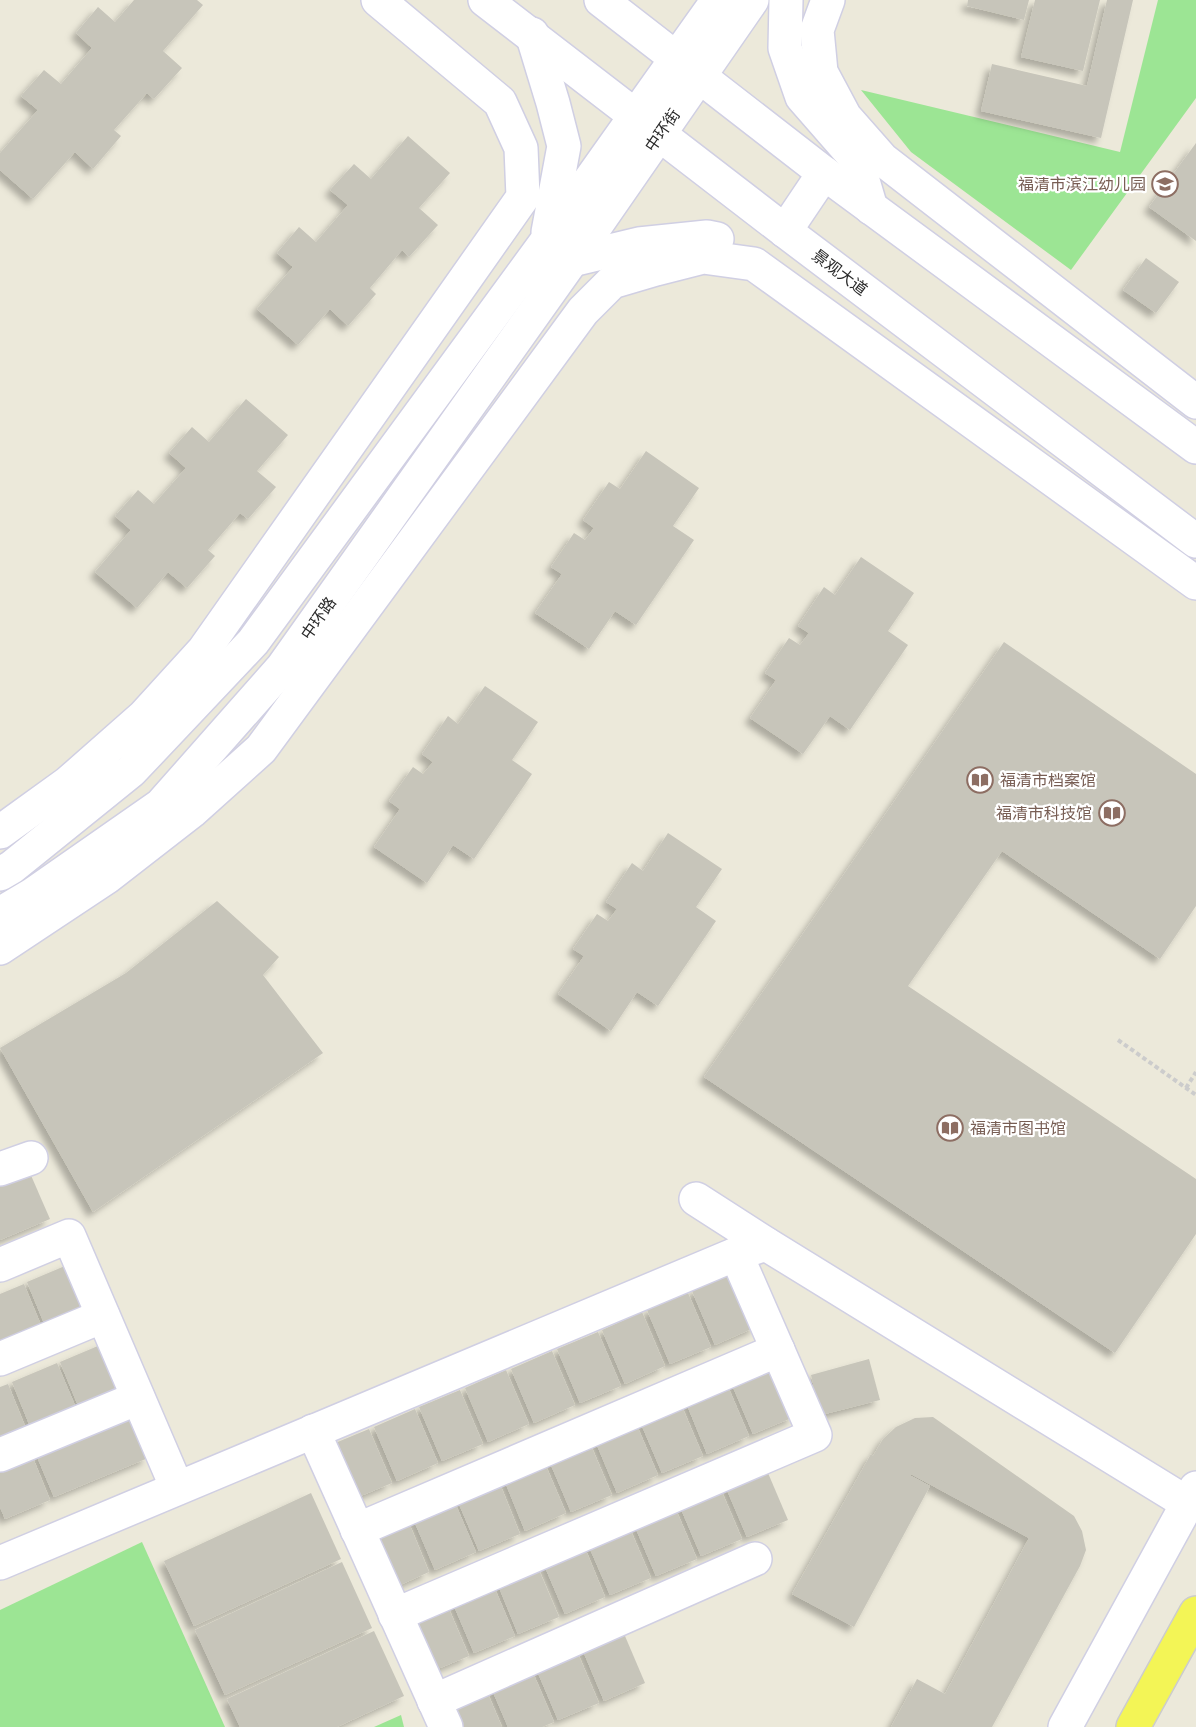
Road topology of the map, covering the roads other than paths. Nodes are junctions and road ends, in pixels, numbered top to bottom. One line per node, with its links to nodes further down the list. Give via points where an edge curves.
1 (378, 0): 20 (street, via 500,102 522,148 524,197 204,650 143,717 68,783)
2 (485, 0): 8 (street, 景观大道)
3 (601, 0): 9 (street)
4 (718, 0): 9 (street, 中环街)
5 (753, 0): 9 (street, 中环街)
6 (786, 0): 12 (street, via 785,48 802,97 857,160)
7 (828, 0): 16 (street, via 817,30 821,72 845,117 882,159)
8 (532, 34): 10 (street, 景观大道); 14 (street, via 564,146)
9 (688, 67): 10 (street, 中环街); 11 (street)
10 (648, 125): 13 (street, 景观大道); 14 (street, 中环街)
11 (824, 173): 12 (street); 13 (street)
12 (871, 208): 17 (street)
13 (785, 231): 15 (street, 景观大道)
14 (559, 251): 15 (street, via 707,237); 21 (street, via 253,642 131,771); 22 (street, 中环路, via 282,668 161,805)
15 (826, 261): 18 (street, 景观大道)
16 (1196, 402)
17 (1196, 447)
18 (1196, 541)
19 (1196, 583): 23 (street, via 754,264 703,257 612,282 583,311 261,749 192,811 107,877)
20 (0, 832)
21 (0, 874)
22 (0, 914)
23 (0, 948)
24 (31, 1158): 25 (street)
25 (0, 1169)
26 (696, 1199): 27 (street)
27 (751, 1249): 30 (street); 33 (street); 36 (street)
28 (0, 1265): 29 (street, via 69,1236)
29 (103, 1316): 31 (street); 32 (street)
30 (778, 1350): 37 (street); 41 (street, via 815,1435)
31 (0, 1359)
32 (138, 1398): 34 (street); 35 (street)
33 (313, 1431): 35 (street); 37 (street)
34 (0, 1455)
35 (177, 1488): 39 (street)
36 (1192, 1496): 43 (street)
37 (357, 1530): 41 (street)
38 (755, 1559): 42 (street)
39 (0, 1563)
40 (1196, 1613): 44 (main road)
41 (395, 1615): 42 (street)
42 (440, 1714)
43 (1065, 1727)
44 (1133, 1727)

